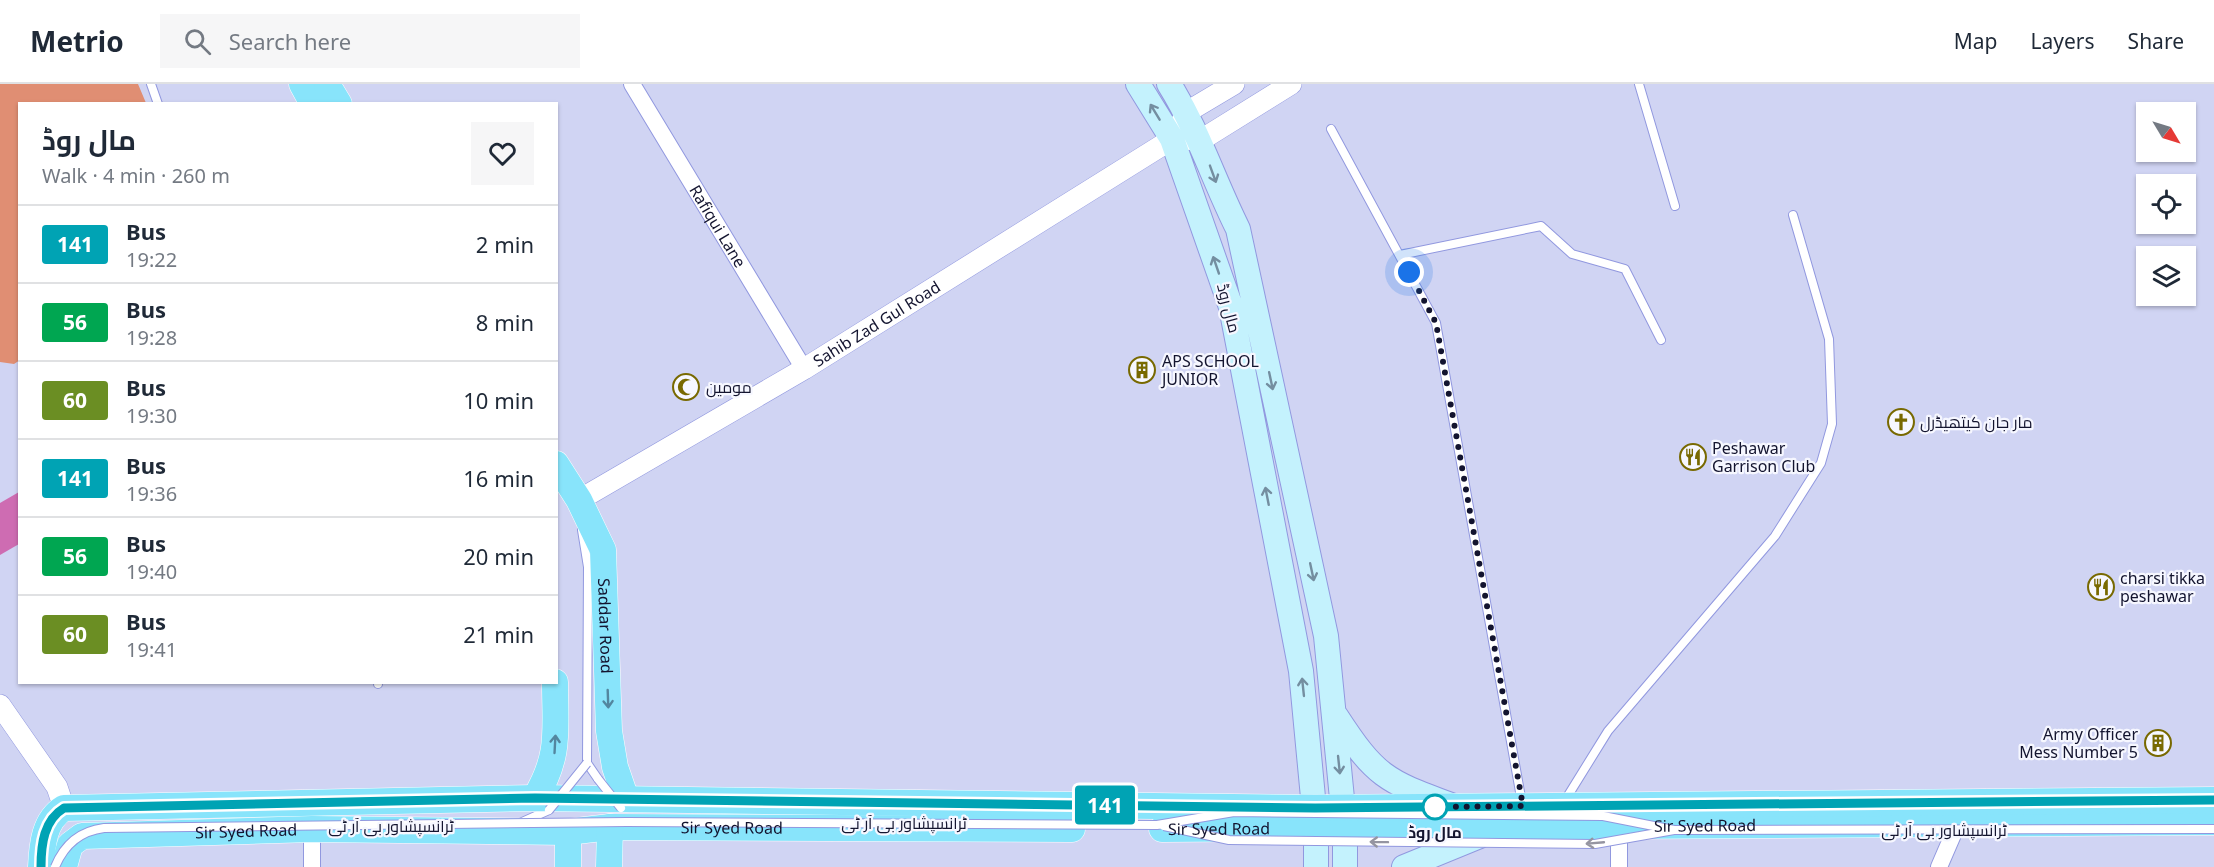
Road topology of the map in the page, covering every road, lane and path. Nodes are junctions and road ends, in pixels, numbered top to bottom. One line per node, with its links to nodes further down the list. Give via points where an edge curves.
1 (151, 84): 10 (lane)
2 (302, 84): 11 (main road)
3 (327, 84): 12 (main road)
4 (632, 84): 21 (street, Rafiqui Lane)
5 (1138, 84): 15 (main road, مال روڈ, one-way to 5)
6 (1169, 84): 13 (main road, مال روڈ)
7 (1234, 84): 13 (street)
8 (1291, 84): 16 (street)
9 (1639, 84): 17 (lane)
10 (157, 102)
11 (312, 102)
12 (338, 102)
13 (1187, 112): 15 (street, Sahib Zad Gul Road); 16 (main road, مال روڈ)
14 (1330, 129): 19 (lane)
15 (1172, 139): 16 (street); 21 (street, Sahib Zad Gul Road); 38 (main road, مال روڈ, one-way to 15, via 1301,670 1231,307)
16 (1201, 140): 27 (main road, مال روڈ, one-way to 27, via 1221,196 1238,229 1326,636)
17 (1675, 206)
18 (1793, 215): 35 (lane, via 1829,339 1832,423 1821,463 1774,536 1608,731)
19 (1400, 255): 20 (lane, via 1541,226 1572,254 1625,269); 34 (lane, via 1436,323)
20 (1661, 340)
21 (804, 369): 24 (street, Sahib Zad Gul Road)
22 (558, 467): 24 (main road, Saddar Road)
23 (558, 486): 28 (lane, via 582,524 588,567)
24 (579, 500): 30 (main road, Saddar Road, one-way to 30, via 603,550 609,731)
25 (555, 684): 29 (main road, one-way to 25, via 549,775 556,749)
26 (0, 705): 37 (street, via 57,787)
27 (1334, 711): 36 (main road, via 1362,756 1378,772 1400,786); 39 (main road, مال روڈ, one-way to 39)
28 (587, 763): 40 (lane, ٹرانسپشاور بی آر ٹی, bridge, via 621,808); 43 (lane, ٹرانسپشاور بی آر ٹی, bridge, via 549,810)
29 (535, 798): 30 (main road, Sir Syed Road); 31 (main road, Sir Syed Road)
30 (626, 799): 33 (main road, Sir Syed Road)
31 (469, 800): 37 (main road, Sir Syed Road); 52 (main road)
32 (2214, 800): 35 (main road, Sir Syed Road)
33 (902, 803): 38 (main road, Sir Syed Road); 47 (main road)
34 (1523, 806): 35 (main road, Sir Syed Road); 36 (main road, Sir Syed Road)
35 (1561, 806)
36 (1457, 807): 39 (main road, Sir Syed Road)
37 (64, 808): 54 (main road, via 49,821 41,851)
38 (1316, 819): 39 (main road, Sir Syed Road); 47 (main road, Sir Syed Road); 59 (main road, مال روڈ)
39 (1344, 819): 48 (main road, Sir Syed Road); 60 (main road, مال روڈ)
40 (652, 822): 43 (lane, ٹرانسپشاور بی آر ٹی, bridge); 44 (lane, ٹرانسپشاور بی آر ٹی, bridge)
41 (2214, 822): 42 (main road, Sir Syed Road)
42 (1958, 823): 45 (main road, Sir Syed Road); 63 (street)
43 (517, 825): 54 (lane, ٹرانسپشاور بی آر ٹی, bridge, via 104,828 75,838)
44 (1157, 825): 51 (lane, ٹرانسپشاور بی آر ٹی, bridge, via 1234,812 1282,812 1603,816); 51 (lane, ٹرانسپشاور بی آر ٹی, one-way to 44, bridge, via 1595,844 1240,840)
45 (1619, 826): 48 (main road, Sir Syed Road); 62 (street)
46 (610, 827): 47 (main road, Sir Syed Road); 53 (main road, Sir Syed Road); 58 (main road)
47 (902, 828)
48 (1505, 828): 61 (main road)
49 (312, 829): 52 (main road, Sir Syed Road); 54 (main road, Sir Syed Road, via 82,836); 56 (street)
50 (2214, 829): 51 (lane, ٹرانسپشاور بی آر ٹی, bridge)
51 (1674, 830)
52 (469, 831): 53 (main road, Sir Syed Road)
53 (568, 832): 57 (main road)
54 (55, 863): 55 (lane, ٹرانسپشاور بی آر ٹی, bridge)
55 (53, 867)
56 (312, 867)
57 (568, 867)
58 (609, 867)
59 (1316, 867)
60 (1344, 867)
61 (1404, 867)
62 (1619, 867)
63 (1940, 867)

